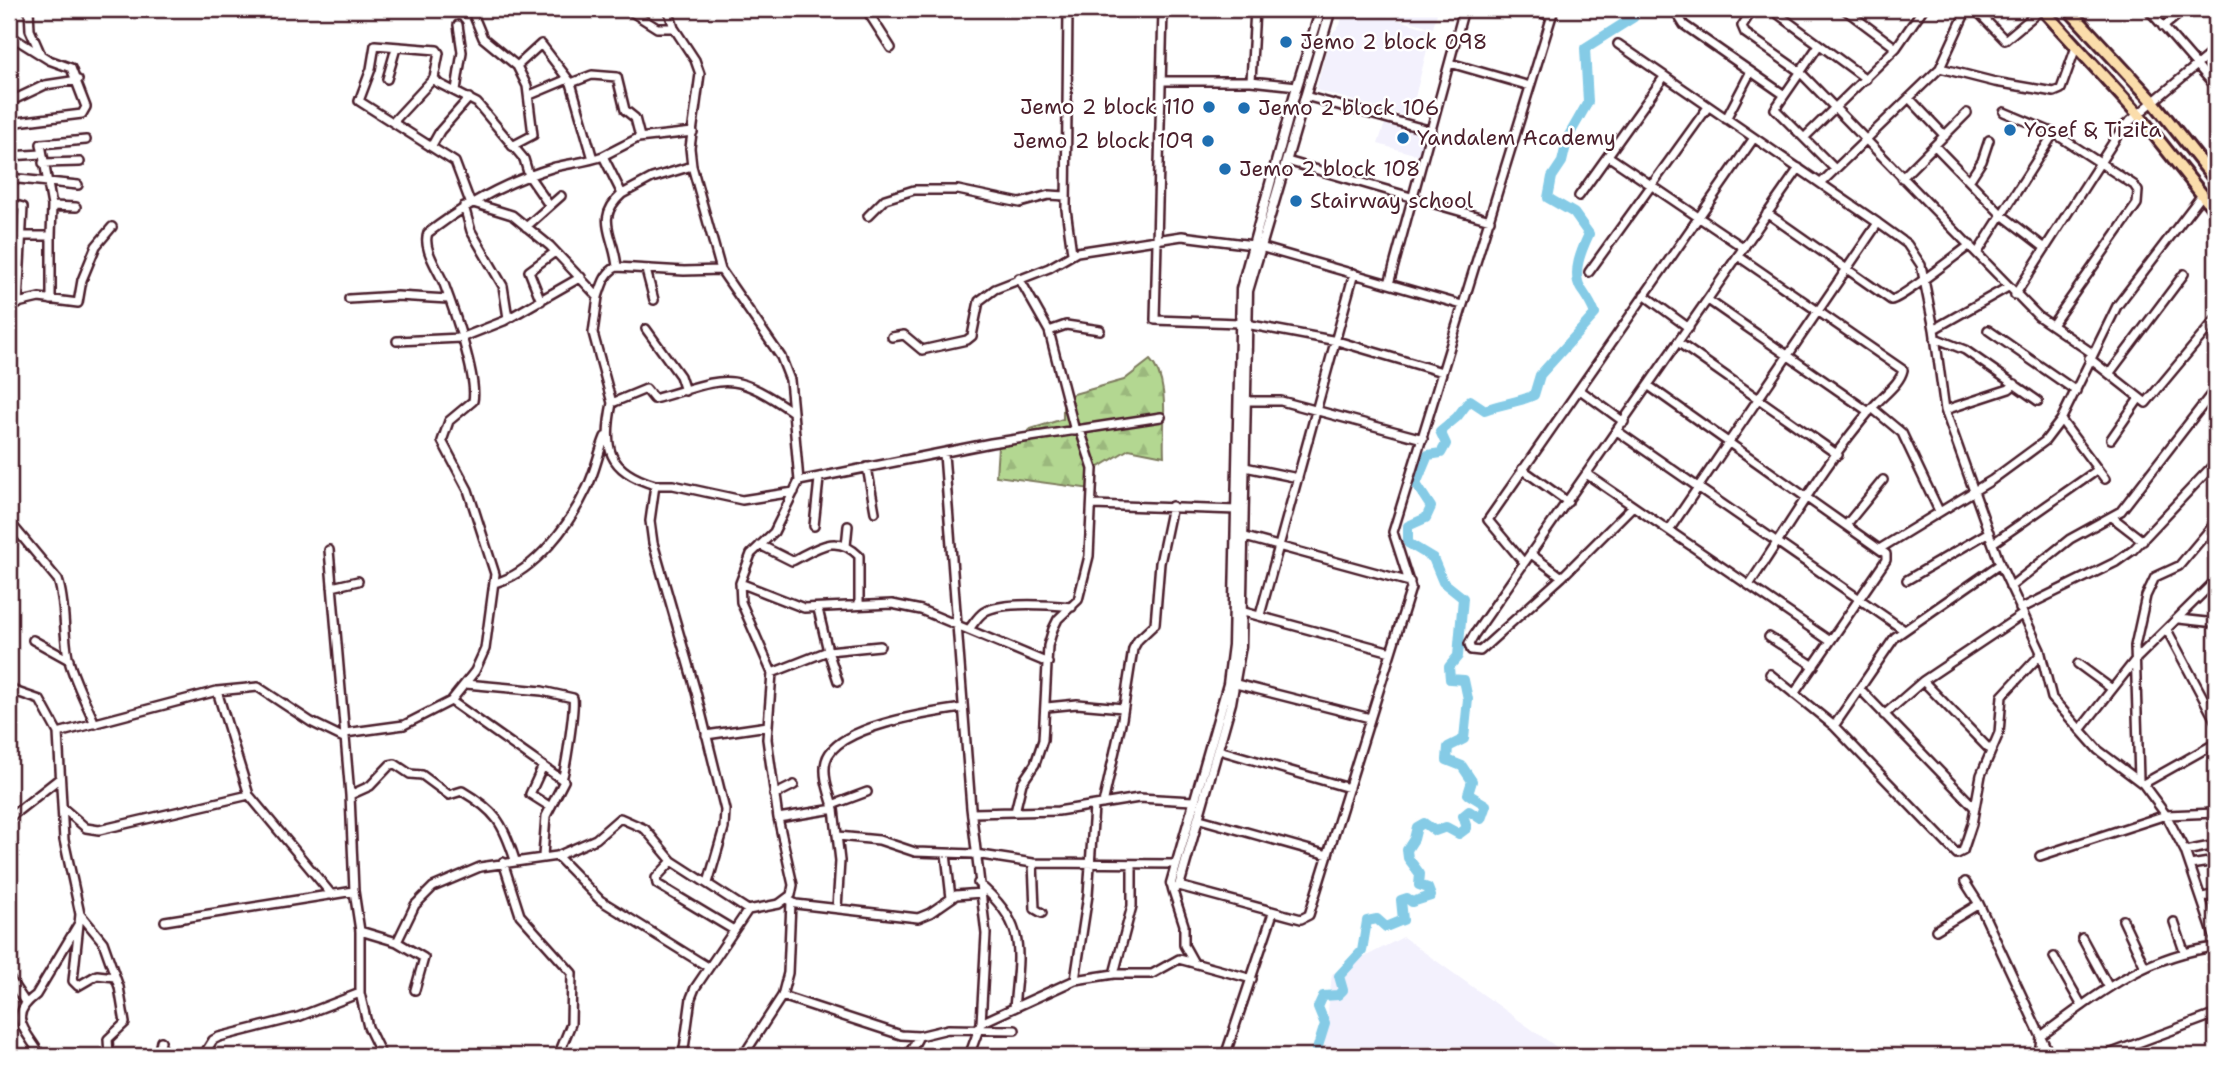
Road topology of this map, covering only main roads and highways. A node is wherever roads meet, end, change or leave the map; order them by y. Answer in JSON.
{"nodes":[{"id":1,"x":2042,"y":9,"type":"edge"},
{"id":2,"x":2068,"y":9,"type":"edge"},
{"id":3,"x":2215,"y":177,"type":"edge"},
{"id":4,"x":2216,"y":212,"type":"edge"}],
"edges":[{"from":1,"to":4,"type":"main road"},
{"from":2,"to":3,"type":"main road"}]}
